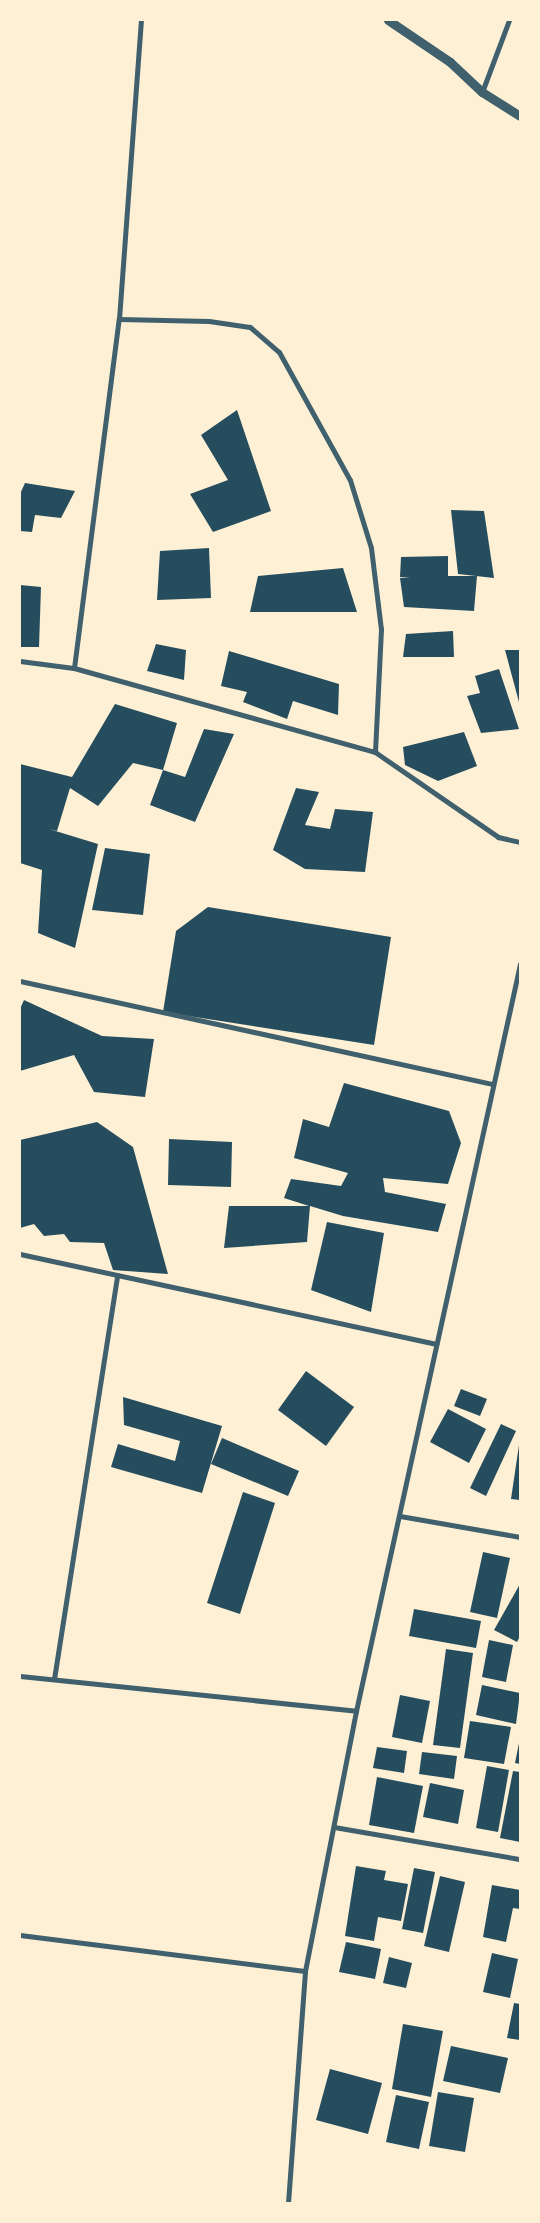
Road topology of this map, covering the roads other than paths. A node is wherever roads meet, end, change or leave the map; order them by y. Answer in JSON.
{"nodes":[{"id":1,"x":141,"y":20,"type":"edge"},
{"id":2,"x":388,"y":20,"type":"edge"},
{"id":3,"x":509,"y":20,"type":"edge"},
{"id":4,"x":482,"y":92,"type":"junction"},
{"id":5,"x":520,"y":116,"type":"edge"},
{"id":6,"x":119,"y":319,"type":"junction"},
{"id":7,"x":20,"y":661,"type":"edge"},
{"id":8,"x":74,"y":668,"type":"junction"},
{"id":9,"x":375,"y":752,"type":"junction"},
{"id":10,"x":520,"y":842,"type":"edge"},
{"id":11,"x":520,"y":964,"type":"edge"},
{"id":12,"x":20,"y":982,"type":"edge"},
{"id":13,"x":493,"y":1084,"type":"junction"},
{"id":14,"x":20,"y":1254,"type":"edge"},
{"id":15,"x":117,"y":1275,"type":"junction"},
{"id":16,"x":436,"y":1344,"type":"junction"},
{"id":17,"x":400,"y":1516,"type":"junction"},
{"id":18,"x":520,"y":1537,"type":"edge"},
{"id":19,"x":20,"y":1676,"type":"edge"},
{"id":20,"x":54,"y":1679,"type":"junction"},
{"id":21,"x":356,"y":1710,"type":"junction"},
{"id":22,"x":334,"y":1827,"type":"junction"},
{"id":23,"x":520,"y":1859,"type":"edge"},
{"id":24,"x":20,"y":1935,"type":"edge"},
{"id":25,"x":305,"y":1971,"type":"junction"},
{"id":26,"x":288,"y":2203,"type":"edge"}],
"edges":[{"from":1,"to":6,"type":"street"},
{"from":2,"to":4,"type":"street"},
{"from":3,"to":4,"type":"street"},
{"from":4,"to":5,"type":"street"},
{"from":6,"to":8,"type":"street"},
{"from":6,"to":9,"type":"street"},
{"from":7,"to":8,"type":"street"},
{"from":8,"to":9,"type":"street"},
{"from":9,"to":10,"type":"street"},
{"from":11,"to":13,"type":"street"},
{"from":12,"to":13,"type":"street"},
{"from":13,"to":16,"type":"street"},
{"from":14,"to":15,"type":"street"},
{"from":15,"to":16,"type":"street"},
{"from":15,"to":20,"type":"street"},
{"from":16,"to":17,"type":"street"},
{"from":17,"to":18,"type":"street"},
{"from":17,"to":21,"type":"street"},
{"from":19,"to":20,"type":"street"},
{"from":20,"to":21,"type":"street"},
{"from":21,"to":22,"type":"street"},
{"from":22,"to":23,"type":"street"},
{"from":22,"to":25,"type":"street"},
{"from":24,"to":25,"type":"street"},
{"from":25,"to":26,"type":"street"}]}
